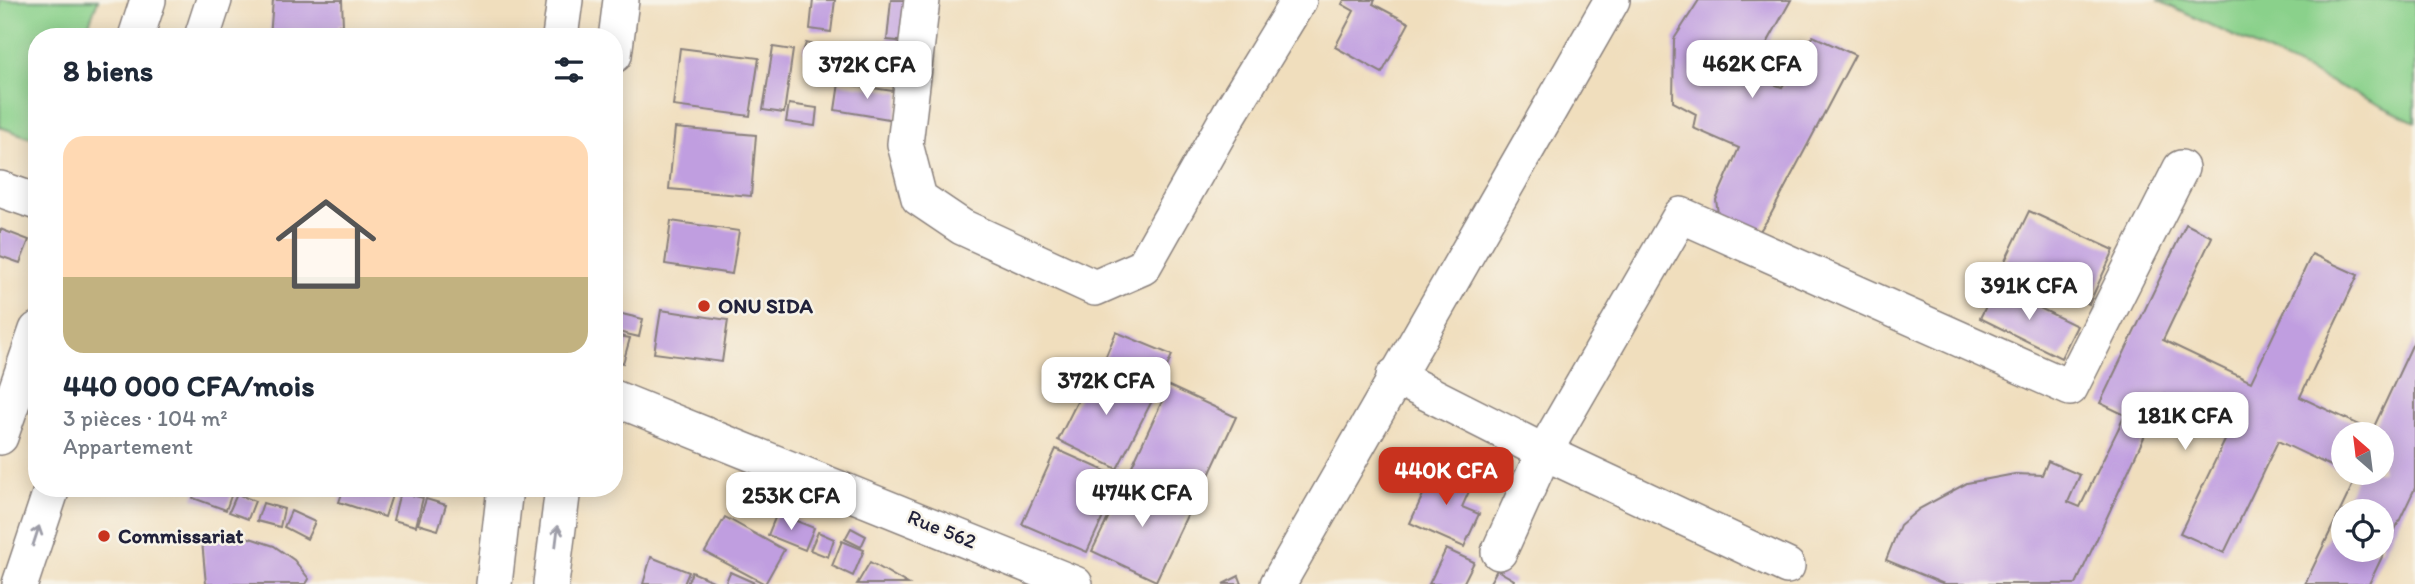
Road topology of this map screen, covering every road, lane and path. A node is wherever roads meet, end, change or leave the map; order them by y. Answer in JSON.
{"nodes":[{"id":1,"x":148,"y":0,"type":"edge"},
{"id":2,"x":214,"y":0,"type":"edge"},
{"id":3,"x":565,"y":0,"type":"edge"},
{"id":4,"x":621,"y":0,"type":"edge"},
{"id":5,"x":922,"y":0,"type":"edge"},
{"id":6,"x":1299,"y":0,"type":"edge"},
{"id":7,"x":1612,"y":0,"type":"edge"},
{"id":8,"x":139,"y":28,"type":"edge"},
{"id":9,"x":205,"y":28,"type":"edge"},
{"id":10,"x":561,"y":28,"type":"edge"},
{"id":11,"x":617,"y":28,"type":"edge"},
{"id":12,"x":2181,"y":168,"type":"dead end"},
{"id":13,"x":0,"y":189,"type":"edge"},
{"id":14,"x":28,"y":199,"type":"edge"},
{"id":15,"x":28,"y":356,"type":"edge"},
{"id":16,"x":1394,"y":376,"type":"junction"},
{"id":17,"x":623,"y":402,"type":"edge"},
{"id":18,"x":0,"y":437,"type":"edge"},
{"id":19,"x":1544,"y":452,"type":"junction"},
{"id":20,"x":49,"y":497,"type":"edge"},
{"id":21,"x":504,"y":497,"type":"edge"},
{"id":22,"x":562,"y":497,"type":"edge"},
{"id":23,"x":1499,"y":552,"type":"dead end"},
{"id":24,"x":1787,"y":566,"type":"dead end"},
{"id":25,"x":1008,"y":571,"type":"edge"},
{"id":26,"x":20,"y":584,"type":"edge"},
{"id":27,"x":494,"y":584,"type":"edge"},
{"id":28,"x":551,"y":584,"type":"edge"},
{"id":29,"x":1074,"y":584,"type":"edge"},
{"id":30,"x":1278,"y":584,"type":"edge"}],
"edges":[{"from":1,"to":8,"type":"street"},
{"from":2,"to":9,"type":"street"},
{"from":3,"to":10,"type":"street"},
{"from":4,"to":11,"type":"street"},
{"from":5,"to":6,"type":"street"},
{"from":7,"to":16,"type":"street"},
{"from":12,"to":19,"type":"street"},
{"from":13,"to":14,"type":"street"},
{"from":15,"to":18,"type":"street"},
{"from":16,"to":19,"type":"street"},
{"from":16,"to":30,"type":"street"},
{"from":17,"to":25,"type":"street","name":"Rue 562"},
{"from":19,"to":23,"type":"street"},
{"from":19,"to":24,"type":"street"},
{"from":26,"to":20,"type":"street","one_way":true},
{"from":21,"to":27,"type":"street"},
{"from":28,"to":22,"type":"street","one_way":true},
{"from":25,"to":29,"type":"street","name":"Rue 562"}]}
